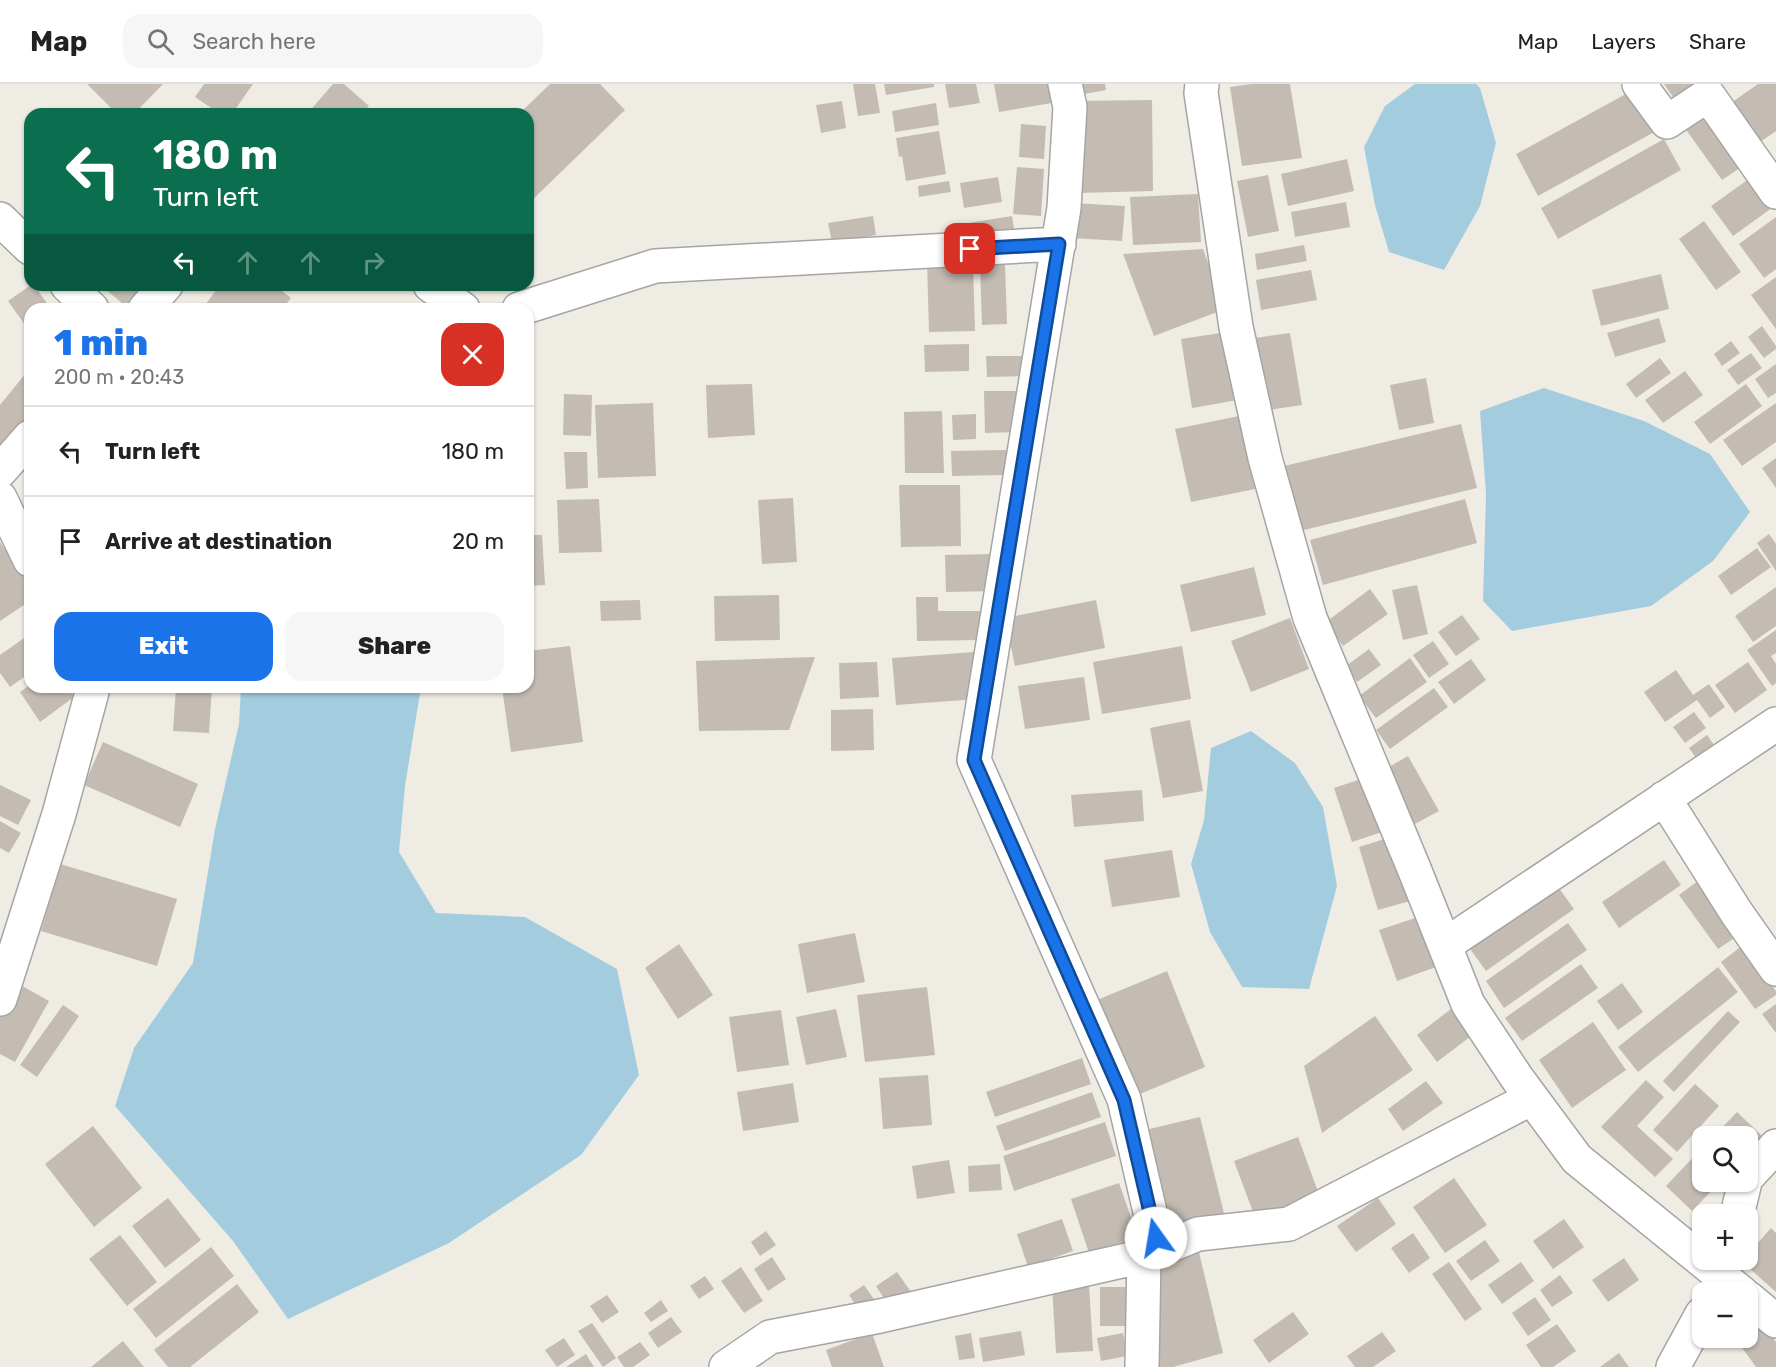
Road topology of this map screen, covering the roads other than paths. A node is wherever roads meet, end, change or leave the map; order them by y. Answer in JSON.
{"nodes":[{"id":1,"x":1065,"y":84,"type":"edge"},
{"id":2,"x":1202,"y":84,"type":"edge"},
{"id":3,"x":1639,"y":84,"type":"edge"},
{"id":4,"x":1776,"y":192,"type":"edge"},
{"id":5,"x":0,"y":219,"type":"edge"},
{"id":6,"x":24,"y":242,"type":"edge"},
{"id":7,"x":1059,"y":244,"type":"junction"},
{"id":8,"x":73,"y":291,"type":"edge"},
{"id":9,"x":161,"y":291,"type":"edge"},
{"id":10,"x":438,"y":291,"type":"edge"},
{"id":11,"x":86,"y":303,"type":"edge"},
{"id":12,"x":150,"y":303,"type":"edge"},
{"id":13,"x":455,"y":303,"type":"edge"},
{"id":14,"x":534,"y":304,"type":"edge"},
{"id":15,"x":24,"y":444,"type":"edge"},
{"id":16,"x":0,"y":471,"type":"edge"},
{"id":17,"x":0,"y":498,"type":"edge"},
{"id":18,"x":24,"y":548,"type":"edge"},
{"id":19,"x":92,"y":693,"type":"edge"},
{"id":20,"x":1776,"y":724,"type":"edge"},
{"id":21,"x":1664,"y":798,"type":"junction"},
{"id":22,"x":1445,"y":945,"type":"junction"},
{"id":23,"x":1776,"y":969,"type":"edge"},
{"id":24,"x":0,"y":999,"type":"edge"},
{"id":25,"x":1532,"y":1098,"type":"junction"},
{"id":26,"x":1776,"y":1146,"type":"edge"},
{"id":27,"x":1758,"y":1165,"type":"edge"},
{"id":28,"x":1144,"y":1256,"type":"junction"},
{"id":29,"x":1726,"y":1281,"type":"edge"},
{"id":30,"x":1758,"y":1306,"type":"edge"},
{"id":31,"x":1776,"y":1321,"type":"edge"},
{"id":32,"x":1692,"y":1332,"type":"edge"},
{"id":33,"x":726,"y":1367,"type":"edge"},
{"id":34,"x":1142,"y":1367,"type":"edge"},
{"id":35,"x":1673,"y":1367,"type":"edge"}],
"edges":[{"from":1,"to":7,"type":"street"},
{"from":2,"to":22,"type":"street"},
{"from":3,"to":4,"type":"street"},
{"from":5,"to":6,"type":"street"},
{"from":7,"to":14,"type":"street"},
{"from":7,"to":28,"type":"street"},
{"from":8,"to":11,"type":"street"},
{"from":9,"to":12,"type":"street"},
{"from":10,"to":13,"type":"street"},
{"from":15,"to":16,"type":"street"},
{"from":17,"to":18,"type":"street"},
{"from":19,"to":24,"type":"street"},
{"from":20,"to":21,"type":"street"},
{"from":21,"to":22,"type":"street"},
{"from":21,"to":23,"type":"street"},
{"from":22,"to":25,"type":"street"},
{"from":25,"to":28,"type":"street"},
{"from":25,"to":29,"type":"street"},
{"from":26,"to":27,"type":"street"},
{"from":28,"to":33,"type":"street"},
{"from":28,"to":34,"type":"street"},
{"from":30,"to":31,"type":"street"},
{"from":32,"to":35,"type":"street"}]}
